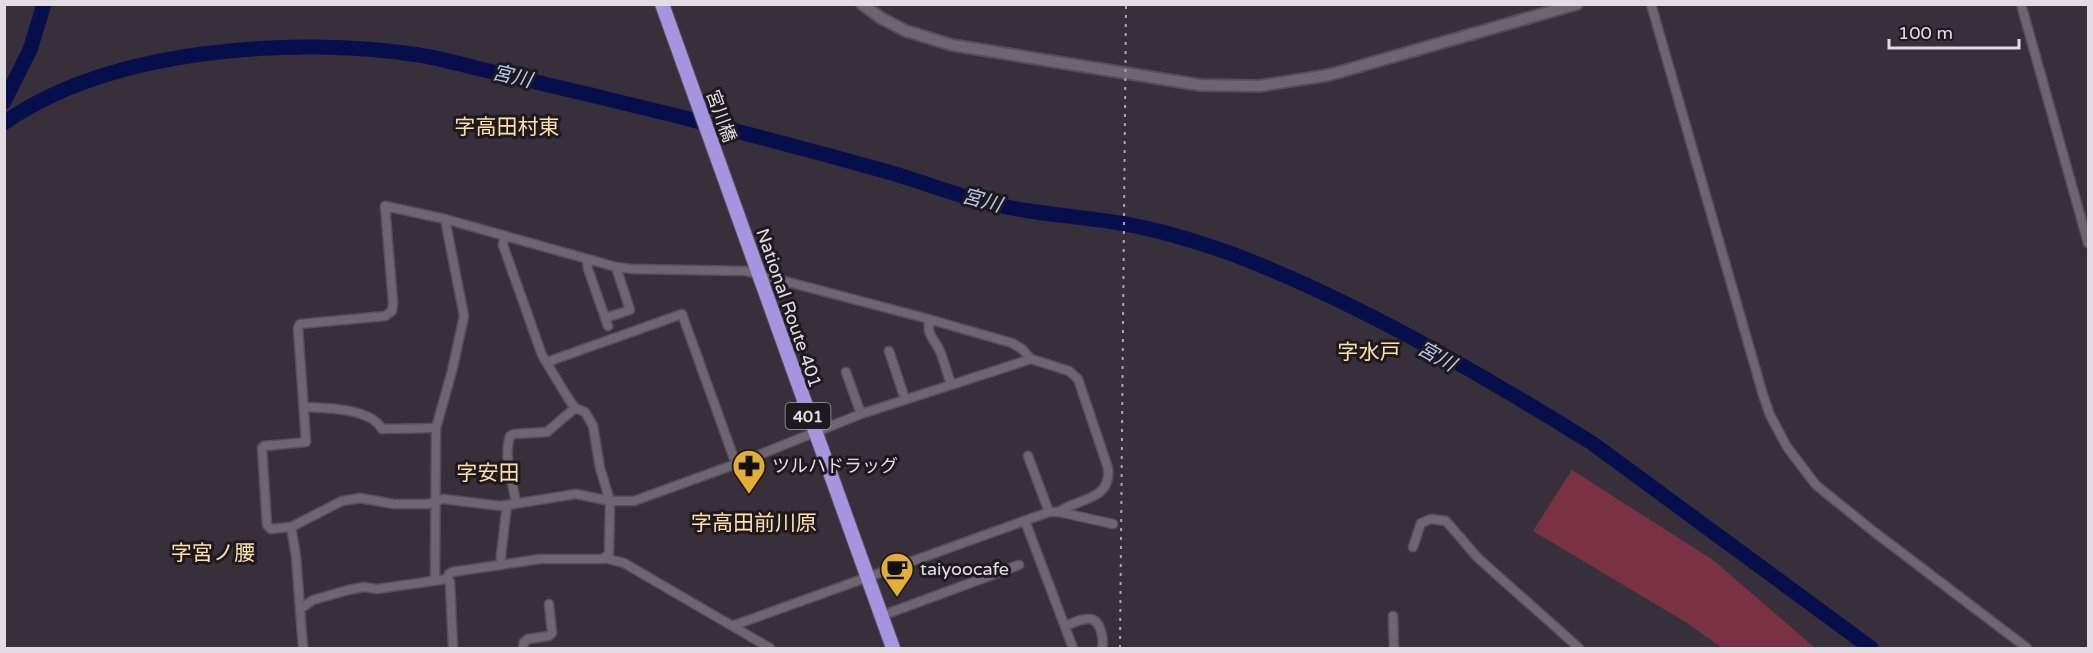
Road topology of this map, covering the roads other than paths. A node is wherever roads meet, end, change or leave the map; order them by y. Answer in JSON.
{"nodes":[{"id":1,"x":662,"y":4,"type":"edge"},
{"id":2,"x":862,"y":4,"type":"edge"},
{"id":3,"x":1577,"y":4,"type":"edge"},
{"id":4,"x":1650,"y":4,"type":"edge"},
{"id":5,"x":2021,"y":4,"type":"edge"},
{"id":6,"x":726,"y":182,"type":"joint"},
{"id":7,"x":445,"y":219,"type":"junction"},
{"id":8,"x":505,"y":236,"type":"junction"},
{"id":9,"x":2088,"y":243,"type":"edge"},
{"id":10,"x":587,"y":259,"type":"junction"},
{"id":11,"x":616,"y":267,"type":"junction"},
{"id":12,"x":758,"y":274,"type":"junction"},
{"id":13,"x":930,"y":320,"type":"junction"},
{"id":14,"x":889,"y":351,"type":"dead end"},
{"id":15,"x":1031,"y":359,"type":"junction"},
{"id":16,"x":547,"y":362,"type":"junction"},
{"id":17,"x":846,"y":372,"type":"dead end"},
{"id":18,"x":951,"y":384,"type":"junction"},
{"id":19,"x":905,"y":399,"type":"junction"},
{"id":20,"x":305,"y":407,"type":"junction"},
{"id":21,"x":575,"y":408,"type":"junction"},
{"id":22,"x":861,"y":414,"type":"junction"},
{"id":23,"x":436,"y":428,"type":"junction"},
{"id":24,"x":814,"y":432,"type":"junction"},
{"id":25,"x":1028,"y":456,"type":"dead end"},
{"id":26,"x":736,"y":464,"type":"junction"},
{"id":27,"x":436,"y":500,"type":"junction"},
{"id":28,"x":610,"y":501,"type":"junction"},
{"id":29,"x":512,"y":504,"type":"junction"},
{"id":30,"x":1054,"y":512,"type":"junction"},
{"id":31,"x":1025,"y":521,"type":"junction"},
{"id":32,"x":1113,"y":524,"type":"dead end"},
{"id":33,"x":291,"y":527,"type":"junction"},
{"id":34,"x":1413,"y":547,"type":"dead end"},
{"id":35,"x":604,"y":558,"type":"junction"},
{"id":36,"x":501,"y":565,"type":"junction"},
{"id":37,"x":1019,"y":565,"type":"dead end"},
{"id":38,"x":867,"y":576,"type":"junction"},
{"id":39,"x":447,"y":579,"type":"junction"},
{"id":40,"x":435,"y":580,"type":"junction"},
{"id":41,"x":549,"y":604,"type":"dead end"},
{"id":42,"x":300,"y":609,"type":"junction"},
{"id":43,"x":881,"y":616,"type":"junction"},
{"id":44,"x":1393,"y":616,"type":"dead end"},
{"id":45,"x":732,"y":626,"type":"junction"},
{"id":46,"x":1065,"y":626,"type":"junction"},
{"id":47,"x":303,"y":648,"type":"edge"},
{"id":48,"x":453,"y":648,"type":"edge"},
{"id":49,"x":523,"y":648,"type":"edge"},
{"id":50,"x":770,"y":648,"type":"edge"},
{"id":51,"x":893,"y":648,"type":"edge"},
{"id":52,"x":1073,"y":648,"type":"edge"},
{"id":53,"x":1102,"y":648,"type":"edge"},
{"id":54,"x":1394,"y":648,"type":"edge"},
{"id":55,"x":1579,"y":648,"type":"edge"},
{"id":56,"x":2027,"y":648,"type":"edge"}],
"edges":[{"from":1,"to":6,"type":"highway","name":"宮川橋","number":"401"},
{"from":2,"to":3,"type":"street"},
{"from":4,"to":56,"type":"street"},
{"from":5,"to":9,"type":"street"},
{"from":6,"to":12,"type":"highway","name":"National Route 401","number":"401"},
{"from":7,"to":8,"type":"street"},
{"from":7,"to":20,"type":"street"},
{"from":7,"to":23,"type":"street"},
{"from":8,"to":10,"type":"street"},
{"from":8,"to":16,"type":"street"},
{"from":10,"to":11,"type":"street"},
{"from":10,"to":11,"type":"street"},
{"from":11,"to":12,"type":"street"},
{"from":12,"to":13,"type":"street"},
{"from":12,"to":24,"type":"highway","name":"National Route 401","number":"401"},
{"from":13,"to":15,"type":"street"},
{"from":13,"to":18,"type":"street"},
{"from":14,"to":19,"type":"street"},
{"from":15,"to":18,"type":"street"},
{"from":15,"to":30,"type":"street"},
{"from":16,"to":21,"type":"street"},
{"from":16,"to":26,"type":"street"},
{"from":17,"to":22,"type":"street"},
{"from":18,"to":19,"type":"street"},
{"from":19,"to":22,"type":"street"},
{"from":20,"to":23,"type":"street"},
{"from":20,"to":33,"type":"street"},
{"from":21,"to":28,"type":"street"},
{"from":21,"to":29,"type":"street"},
{"from":22,"to":24,"type":"street"},
{"from":23,"to":27,"type":"street"},
{"from":24,"to":26,"type":"street"},
{"from":24,"to":38,"type":"highway","name":"National Route 401","number":"401"},
{"from":25,"to":30,"type":"street"},
{"from":26,"to":28,"type":"street"},
{"from":27,"to":29,"type":"street"},
{"from":27,"to":33,"type":"street"},
{"from":27,"to":40,"type":"street"},
{"from":28,"to":29,"type":"street"},
{"from":28,"to":35,"type":"street"},
{"from":29,"to":36,"type":"street"},
{"from":30,"to":31,"type":"street"},
{"from":30,"to":32,"type":"street"},
{"from":31,"to":38,"type":"street"},
{"from":31,"to":46,"type":"street"},
{"from":33,"to":42,"type":"street"},
{"from":34,"to":55,"type":"street"},
{"from":35,"to":36,"type":"street"},
{"from":35,"to":45,"type":"street"},
{"from":36,"to":39,"type":"street"},
{"from":37,"to":43,"type":"street"},
{"from":38,"to":43,"type":"highway","name":"National Route 401","number":"401"},
{"from":38,"to":45,"type":"street"},
{"from":39,"to":40,"type":"street"},
{"from":39,"to":48,"type":"street"},
{"from":40,"to":42,"type":"street"},
{"from":41,"to":49,"type":"street"},
{"from":42,"to":47,"type":"street"},
{"from":43,"to":51,"type":"highway","name":"National Route 401","number":"401"},
{"from":44,"to":54,"type":"street"},
{"from":45,"to":50,"type":"street"},
{"from":46,"to":52,"type":"street"},
{"from":46,"to":53,"type":"street"}]}
